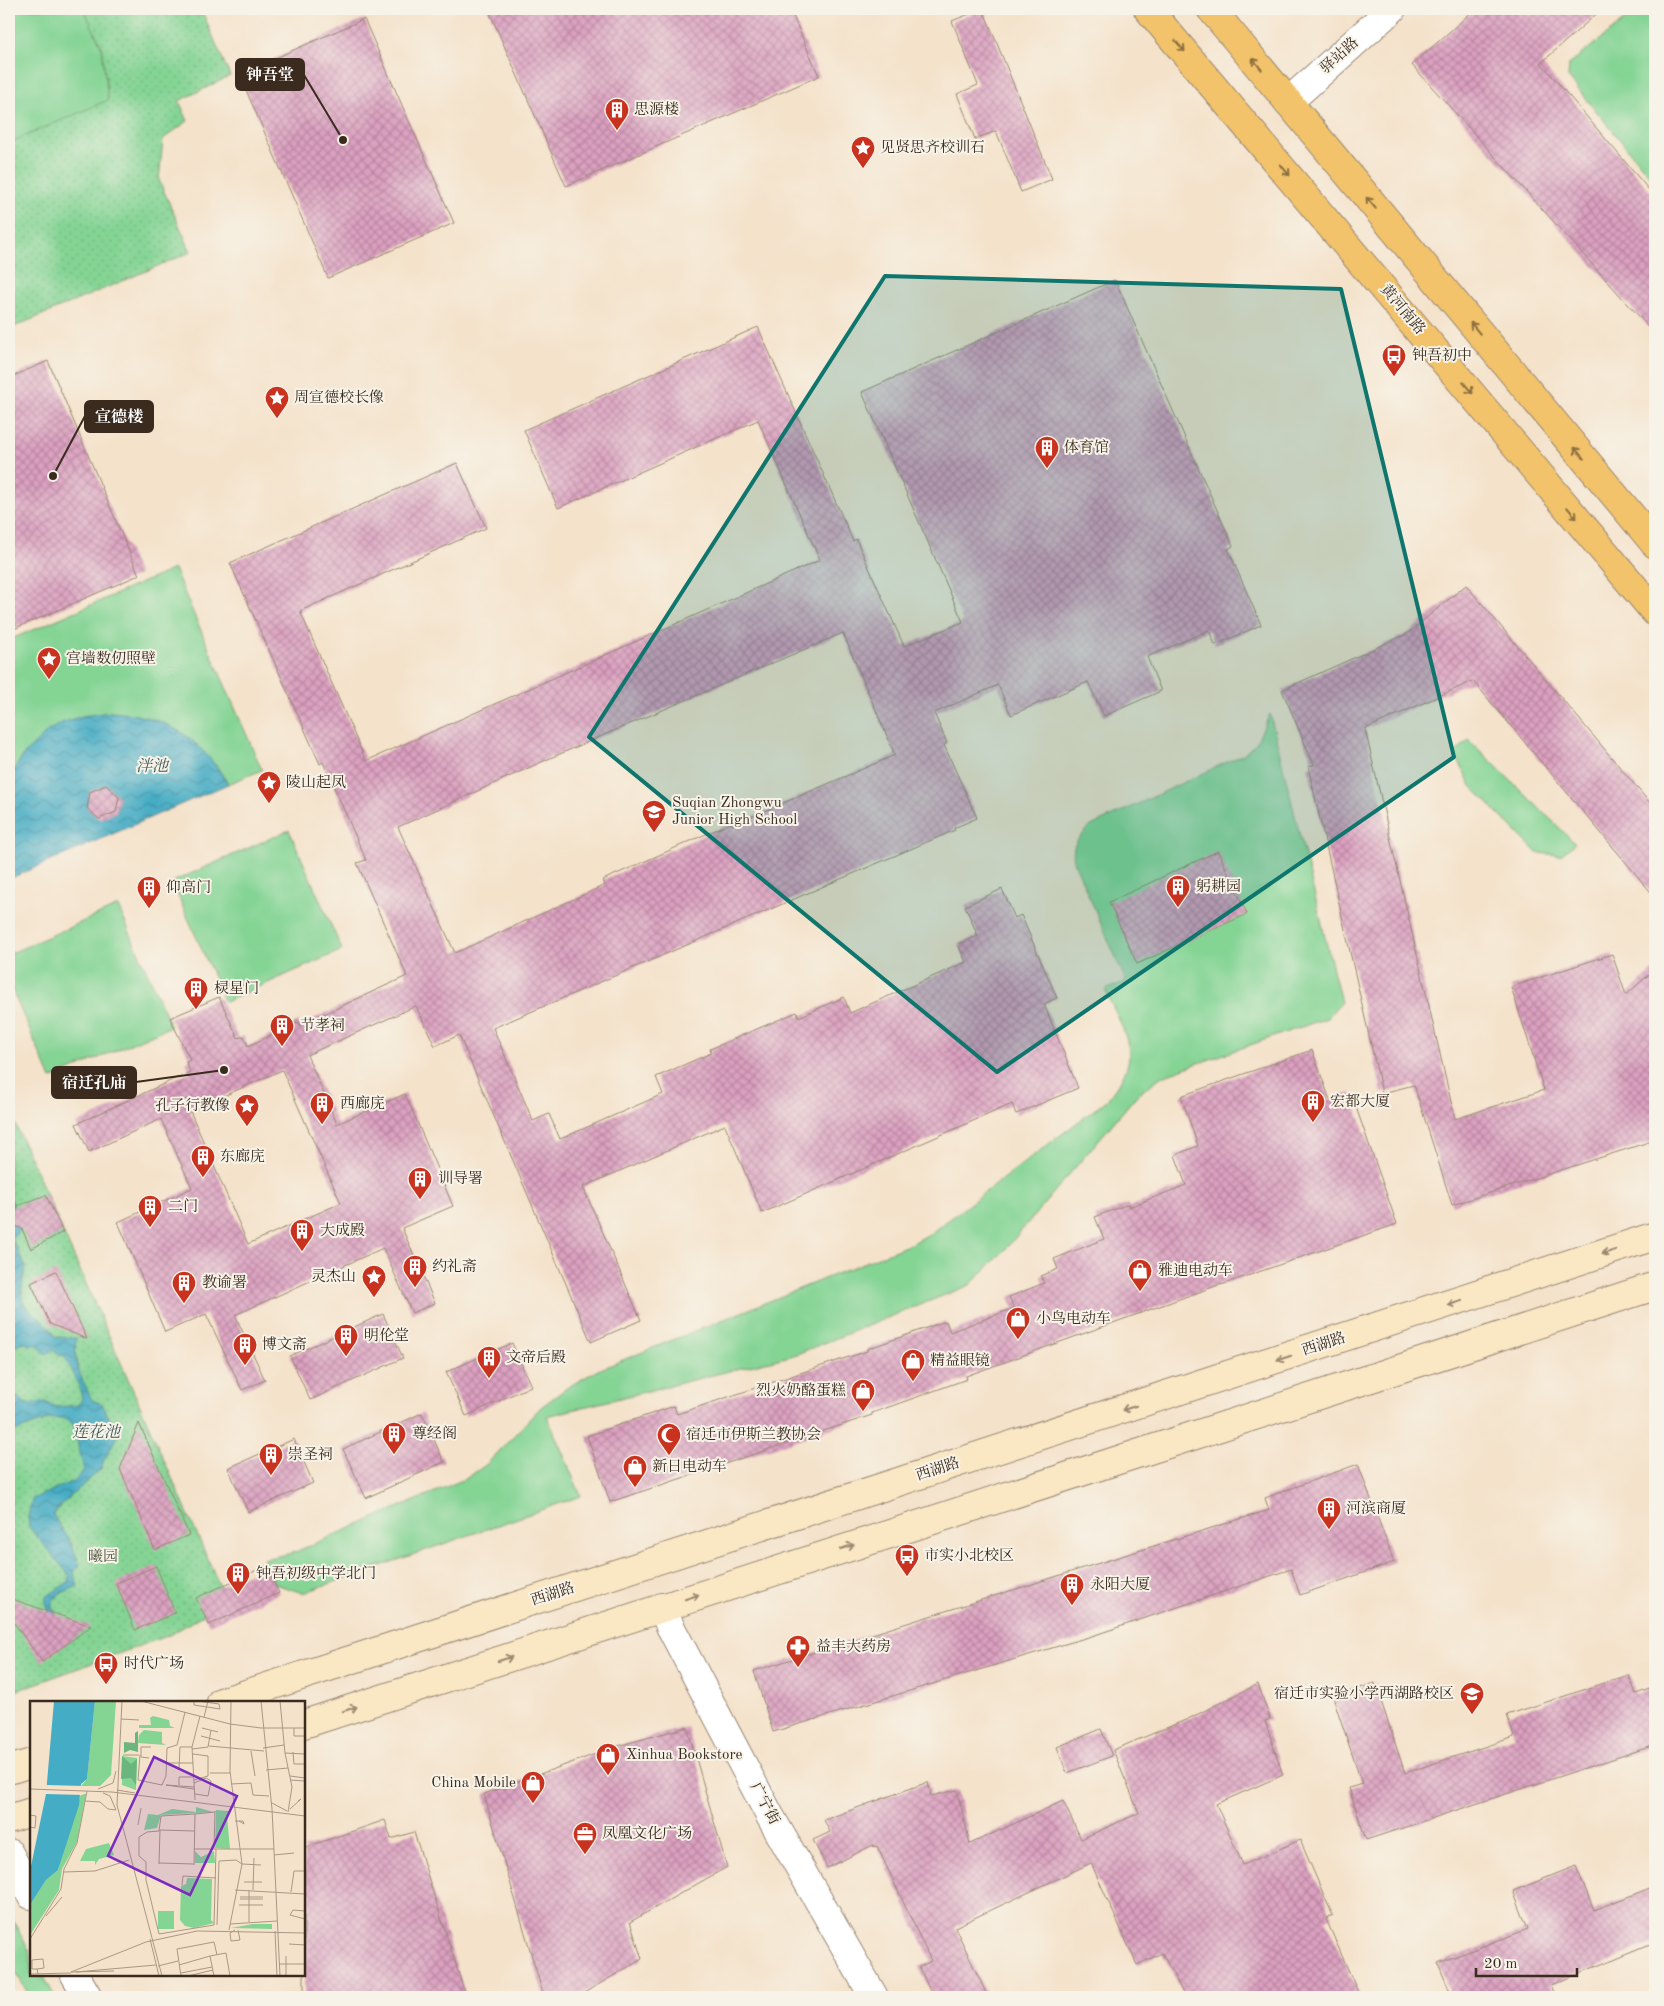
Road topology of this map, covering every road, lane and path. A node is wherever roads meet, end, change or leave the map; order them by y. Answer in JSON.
{"nodes":[{"id":1,"x":1148,"y":9,"type":"edge"},
{"id":2,"x":1211,"y":9,"type":"edge"},
{"id":3,"x":1392,"y":9,"type":"edge"},
{"id":4,"x":1288,"y":102,"type":"junction"},
{"id":5,"x":1655,"y":544,"type":"edge"},
{"id":6,"x":1655,"y":612,"type":"edge"},
{"id":7,"x":1655,"y":1236,"type":"edge"},
{"id":8,"x":1655,"y":1286,"type":"edge"},
{"id":9,"x":662,"y":1607,"type":"junction"},
{"id":10,"x":224,"y":1701,"type":"edge"},
{"id":11,"x":305,"y":1724,"type":"edge"},
{"id":12,"x":30,"y":1763,"type":"edge"},
{"id":13,"x":9,"y":1770,"type":"edge"},
{"id":14,"x":30,"y":1812,"type":"edge"},
{"id":15,"x":9,"y":1819,"type":"edge"},
{"id":16,"x":9,"y":1853,"type":"edge"},
{"id":17,"x":30,"y":1893,"type":"edge"},
{"id":18,"x":76,"y":1976,"type":"edge"},
{"id":19,"x":88,"y":1997,"type":"edge"},
{"id":20,"x":874,"y":1997,"type":"edge"}],
"edges":[{"from":1,"to":6,"type":"main road","name":"黄河南路","one_way":true},
{"from":4,"to":2,"type":"main road","one_way":true},
{"from":3,"to":4,"type":"street","name":"驿站路"},
{"from":5,"to":4,"type":"main road","one_way":true},
{"from":7,"to":10,"type":"main road","name":"西湖路","one_way":true},
{"from":9,"to":8,"type":"main road","one_way":true},
{"from":11,"to":9,"type":"main road","one_way":true},
{"from":9,"to":20,"type":"street","name":"广宁街"},
{"from":12,"to":13,"type":"main road"},
{"from":14,"to":15,"type":"main road"},
{"from":16,"to":17,"type":"street"},
{"from":18,"to":19,"type":"street"}]}
